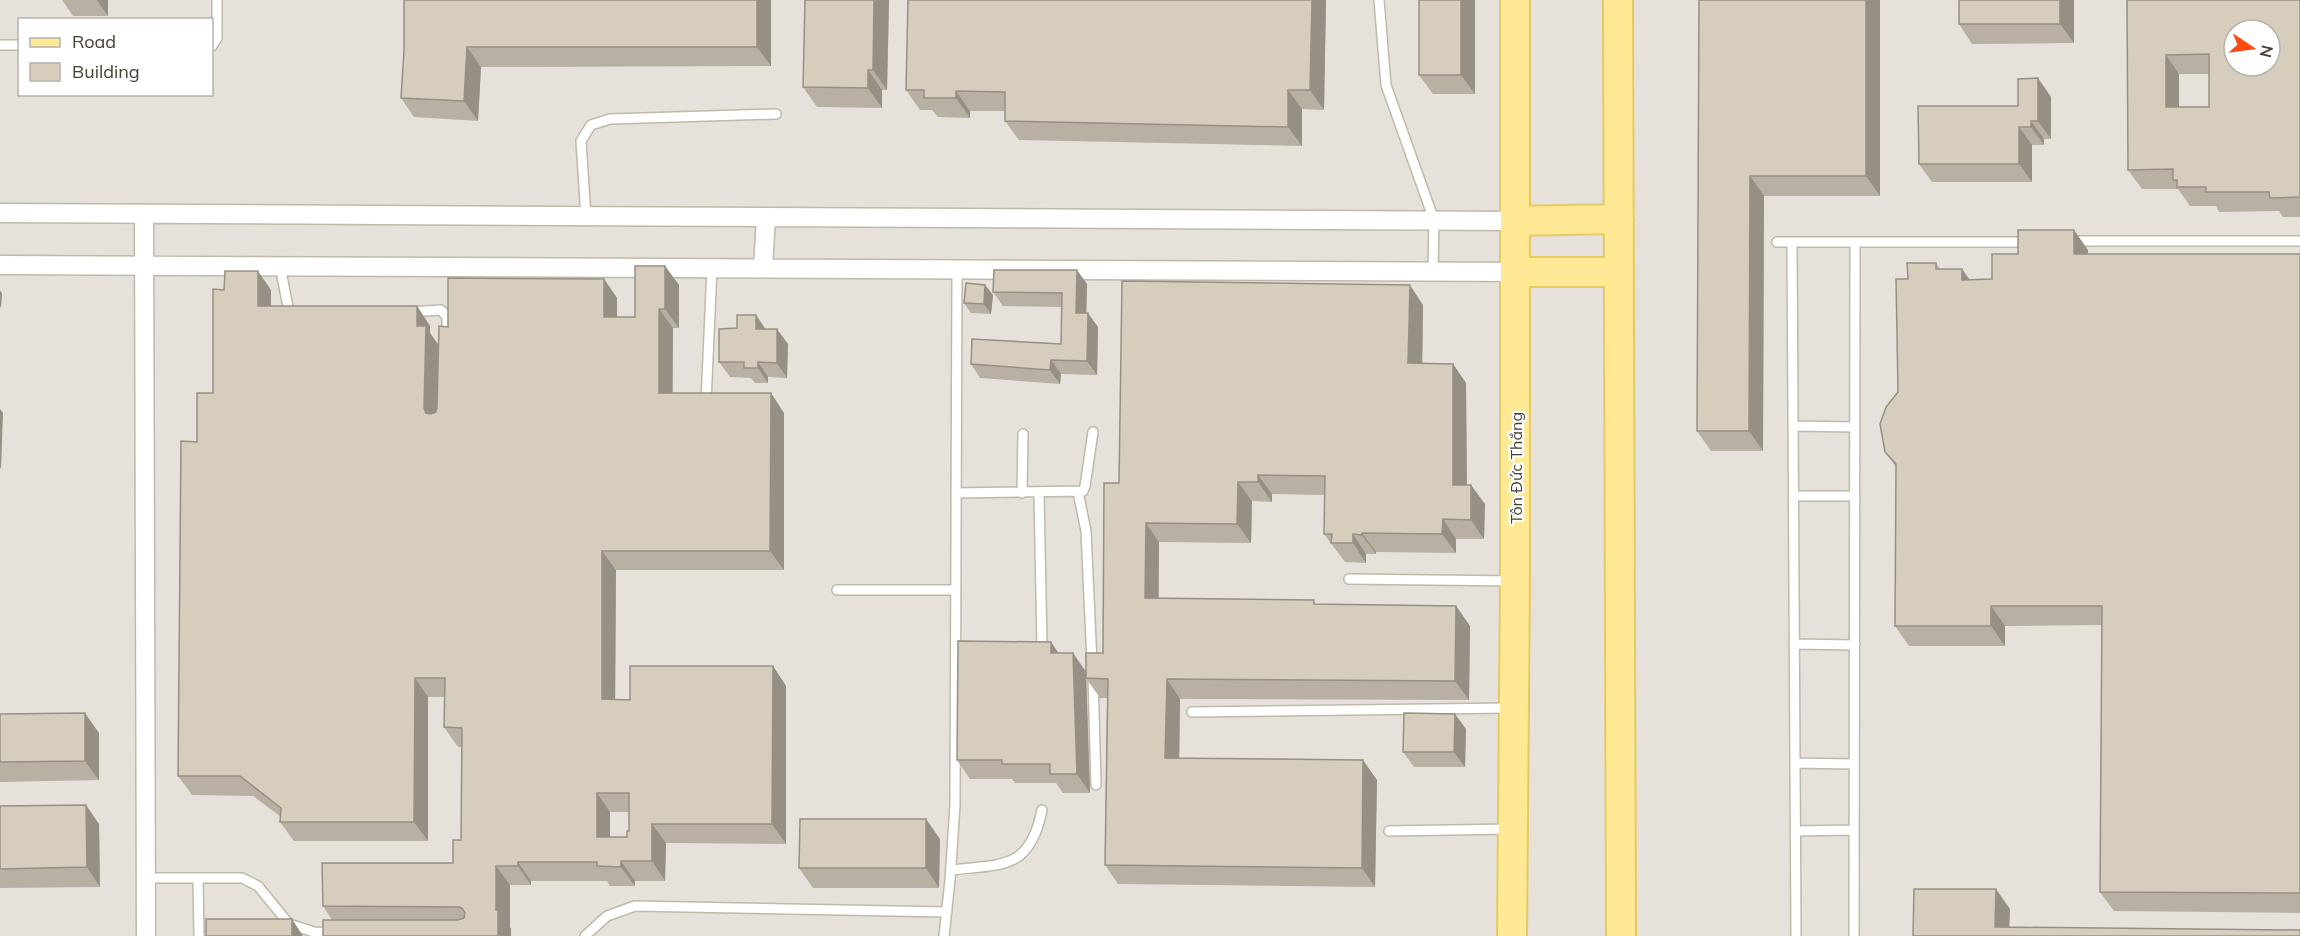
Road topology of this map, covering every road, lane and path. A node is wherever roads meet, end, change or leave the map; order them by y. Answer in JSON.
{"nodes":[{"id":1,"x":218,"y":0,"type":"edge"},
{"id":2,"x":1379,"y":0,"type":"edge"},
{"id":3,"x":1515,"y":0,"type":"edge"},
{"id":4,"x":1618,"y":0,"type":"edge"},
{"id":5,"x":0,"y":45,"type":"edge"},
{"id":6,"x":18,"y":45,"type":"edge"},
{"id":7,"x":213,"y":45,"type":"edge"},
{"id":8,"x":776,"y":114,"type":"dead end"},
{"id":9,"x":0,"y":213,"type":"edge"},
{"id":10,"x":144,"y":216,"type":"junction"},
{"id":11,"x":586,"y":217,"type":"junction"},
{"id":12,"x":766,"y":218,"type":"junction"},
{"id":13,"x":1619,"y":219,"type":"junction"},
{"id":14,"x":1434,"y":220,"type":"junction"},
{"id":15,"x":1516,"y":221,"type":"junction"},
{"id":16,"x":2066,"y":241,"type":"edge"},
{"id":17,"x":2300,"y":241,"type":"edge"},
{"id":18,"x":1777,"y":242,"type":"dead end"},
{"id":19,"x":1792,"y":242,"type":"junction"},
{"id":20,"x":1855,"y":242,"type":"junction"},
{"id":21,"x":2042,"y":242,"type":"edge"},
{"id":22,"x":0,"y":264,"type":"edge"},
{"id":23,"x":145,"y":266,"type":"junction"},
{"id":24,"x":280,"y":266,"type":"junction"},
{"id":25,"x":712,"y":268,"type":"junction"},
{"id":26,"x":763,"y":268,"type":"junction"},
{"id":27,"x":957,"y":269,"type":"junction"},
{"id":28,"x":1432,"y":272,"type":"junction"},
{"id":29,"x":1516,"y":272,"type":"junction"},
{"id":30,"x":1619,"y":272,"type":"junction"},
{"id":31,"x":394,"y":312,"type":"edge"},
{"id":32,"x":301,"y":317,"type":"edge"},
{"id":33,"x":446,"y":350,"type":"edge"},
{"id":34,"x":706,"y":402,"type":"edge"},
{"id":35,"x":1793,"y":426,"type":"junction"},
{"id":36,"x":1855,"y":427,"type":"junction"},
{"id":37,"x":1093,"y":432,"type":"dead end"},
{"id":38,"x":1023,"y":434,"type":"dead end"},
{"id":39,"x":1078,"y":492,"type":"junction"},
{"id":40,"x":956,"y":493,"type":"junction"},
{"id":41,"x":1022,"y":493,"type":"junction"},
{"id":42,"x":1039,"y":493,"type":"junction"},
{"id":43,"x":1793,"y":496,"type":"junction"},
{"id":44,"x":1855,"y":496,"type":"junction"},
{"id":45,"x":1349,"y":579,"type":"dead end"},
{"id":46,"x":1515,"y":581,"type":"junction"},
{"id":47,"x":837,"y":590,"type":"dead end"},
{"id":48,"x":955,"y":590,"type":"junction"},
{"id":49,"x":1794,"y":644,"type":"junction"},
{"id":50,"x":1854,"y":645,"type":"junction"},
{"id":51,"x":1042,"y":648,"type":"edge"},
{"id":52,"x":1513,"y":708,"type":"junction"},
{"id":53,"x":1191,"y":712,"type":"dead end"},
{"id":54,"x":1795,"y":764,"type":"junction"},
{"id":55,"x":1854,"y":764,"type":"junction"},
{"id":56,"x":1096,"y":785,"type":"dead end"},
{"id":57,"x":1042,"y":810,"type":"dead end"},
{"id":58,"x":1513,"y":829,"type":"junction"},
{"id":59,"x":1854,"y":830,"type":"junction"},
{"id":60,"x":1389,"y":831,"type":"dead end"},
{"id":61,"x":1795,"y":831,"type":"junction"},
{"id":62,"x":951,"y":870,"type":"junction"},
{"id":63,"x":146,"y":878,"type":"junction"},
{"id":64,"x":198,"y":878,"type":"junction"},
{"id":65,"x":947,"y":912,"type":"junction"},
{"id":66,"x":343,"y":933,"type":"edge"},
{"id":67,"x":314,"y":934,"type":"edge"},
{"id":68,"x":146,"y":936,"type":"edge"},
{"id":69,"x":199,"y":936,"type":"edge"},
{"id":70,"x":585,"y":936,"type":"edge"},
{"id":71,"x":944,"y":936,"type":"edge"},
{"id":72,"x":1512,"y":936,"type":"edge"},
{"id":73,"x":1621,"y":936,"type":"edge"},
{"id":74,"x":1796,"y":936,"type":"edge"},
{"id":75,"x":1854,"y":936,"type":"edge"}],
"edges":[{"from":1,"to":7,"type":"lane"},
{"from":2,"to":14,"type":"lane"},
{"from":3,"to":15,"type":"main road","name":"Tôn Đức Thắng"},
{"from":4,"to":13,"type":"main road"},
{"from":5,"to":6,"type":"lane"},
{"from":8,"to":11,"type":"lane"},
{"from":9,"to":10,"type":"street"},
{"from":10,"to":11,"type":"street"},
{"from":10,"to":23,"type":"street"},
{"from":11,"to":12,"type":"street"},
{"from":12,"to":14,"type":"street"},
{"from":12,"to":26,"type":"street"},
{"from":13,"to":15,"type":"main road"},
{"from":13,"to":30,"type":"main road"},
{"from":14,"to":15,"type":"street"},
{"from":14,"to":28,"type":"lane"},
{"from":15,"to":29,"type":"main road","name":"Tôn Đức Thắng"},
{"from":16,"to":17,"type":"lane"},
{"from":18,"to":19,"type":"lane"},
{"from":19,"to":20,"type":"lane"},
{"from":19,"to":35,"type":"lane"},
{"from":20,"to":21,"type":"lane"},
{"from":20,"to":36,"type":"lane"},
{"from":22,"to":23,"type":"street"},
{"from":23,"to":24,"type":"street"},
{"from":23,"to":63,"type":"street"},
{"from":24,"to":25,"type":"street"},
{"from":24,"to":32,"type":"lane"},
{"from":25,"to":26,"type":"street"},
{"from":25,"to":34,"type":"lane"},
{"from":26,"to":27,"type":"street"},
{"from":27,"to":28,"type":"street"},
{"from":27,"to":40,"type":"lane"},
{"from":28,"to":29,"type":"street"},
{"from":29,"to":30,"type":"main road"},
{"from":29,"to":46,"type":"main road","name":"Tôn Đức Thắng"},
{"from":30,"to":73,"type":"main road"},
{"from":31,"to":33,"type":"lane"},
{"from":35,"to":36,"type":"lane"},
{"from":35,"to":43,"type":"lane"},
{"from":36,"to":44,"type":"lane"},
{"from":37,"to":39,"type":"lane"},
{"from":38,"to":41,"type":"lane"},
{"from":39,"to":42,"type":"lane"},
{"from":39,"to":56,"type":"lane"},
{"from":40,"to":41,"type":"lane"},
{"from":40,"to":48,"type":"lane"},
{"from":41,"to":42,"type":"lane"},
{"from":42,"to":51,"type":"lane"},
{"from":43,"to":44,"type":"lane"},
{"from":43,"to":49,"type":"lane"},
{"from":44,"to":50,"type":"lane"},
{"from":45,"to":46,"type":"lane"},
{"from":46,"to":52,"type":"main road","name":"Tôn Đức Thắng"},
{"from":47,"to":48,"type":"lane"},
{"from":48,"to":62,"type":"lane"},
{"from":49,"to":50,"type":"lane"},
{"from":49,"to":54,"type":"lane"},
{"from":50,"to":55,"type":"lane"},
{"from":52,"to":53,"type":"lane"},
{"from":52,"to":58,"type":"main road","name":"Tôn Đức Thắng"},
{"from":54,"to":55,"type":"lane"},
{"from":54,"to":61,"type":"lane"},
{"from":55,"to":59,"type":"lane"},
{"from":57,"to":62,"type":"lane"},
{"from":58,"to":60,"type":"lane"},
{"from":58,"to":72,"type":"main road","name":"Tôn Đức Thắng"},
{"from":59,"to":61,"type":"lane"},
{"from":59,"to":75,"type":"lane"},
{"from":61,"to":74,"type":"lane"},
{"from":62,"to":65,"type":"lane"},
{"from":63,"to":64,"type":"lane"},
{"from":63,"to":68,"type":"street"},
{"from":64,"to":67,"type":"lane"},
{"from":64,"to":69,"type":"lane"},
{"from":65,"to":70,"type":"lane"},
{"from":65,"to":71,"type":"lane"},
{"from":66,"to":67,"type":"lane"}]}
